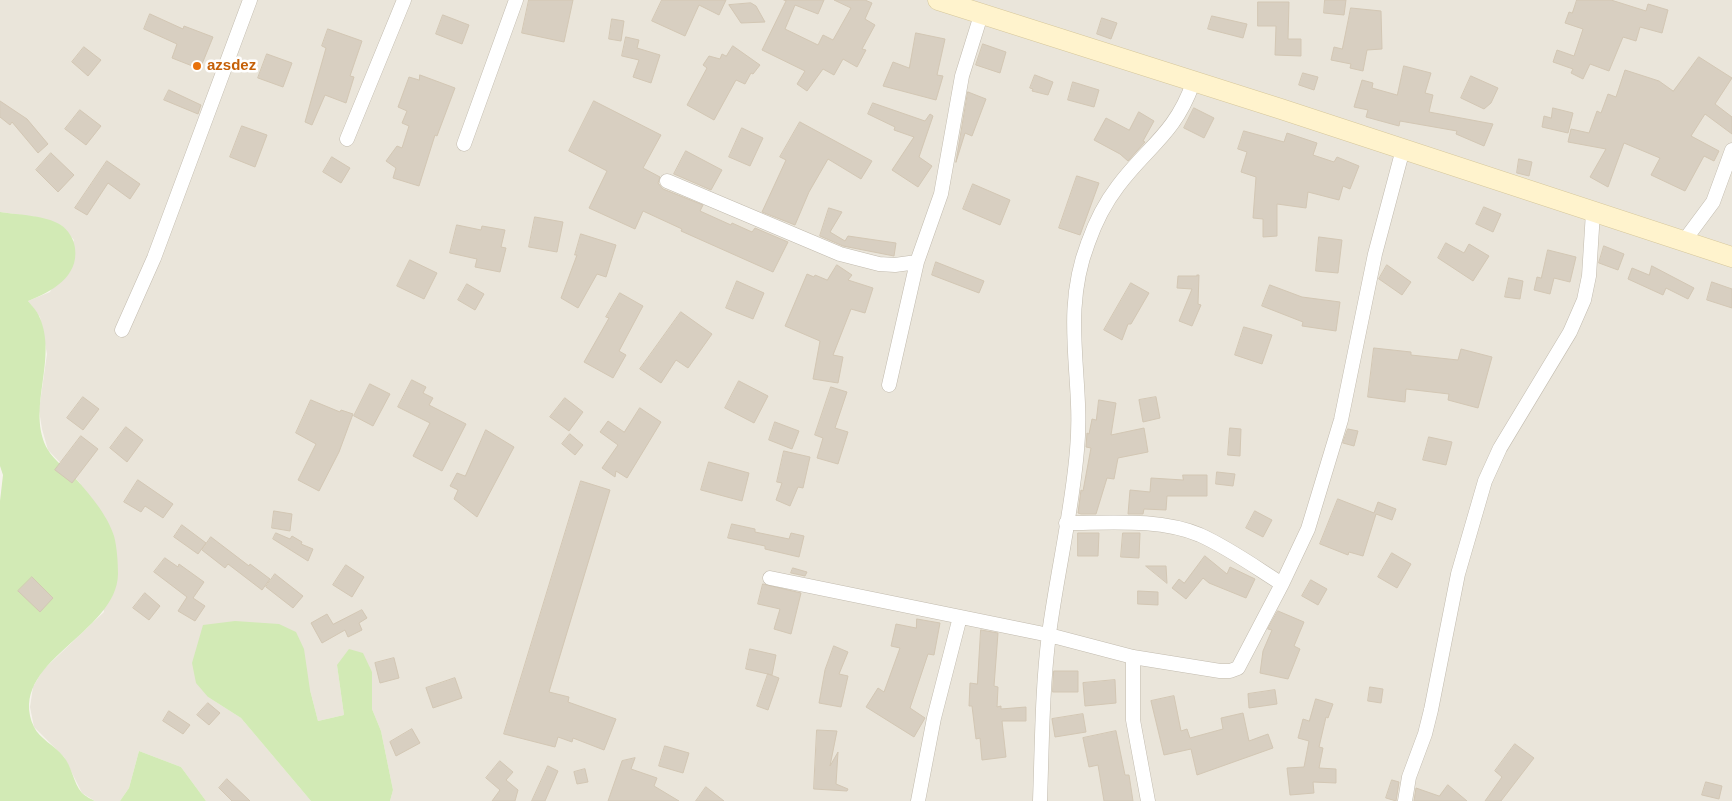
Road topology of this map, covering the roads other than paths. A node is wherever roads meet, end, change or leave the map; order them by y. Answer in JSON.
{"nodes":[{"id":1,"x":250,"y":0,"type":"edge"},
{"id":2,"x":404,"y":0,"type":"edge"},
{"id":3,"x":516,"y":0,"type":"edge"},
{"id":4,"x":938,"y":0,"type":"edge"},
{"id":5,"x":981,"y":16,"type":"junction"},
{"id":6,"x":1193,"y":83,"type":"junction"},
{"id":7,"x":347,"y":139,"type":"dead end"},
{"id":8,"x":464,"y":144,"type":"dead end"},
{"id":9,"x":1403,"y":149,"type":"junction"},
{"id":10,"x":1732,"y":150,"type":"edge"},
{"id":11,"x":667,"y":181,"type":"dead end"},
{"id":12,"x":1593,"y":212,"type":"junction"},
{"id":13,"x":1684,"y":241,"type":"junction"},
{"id":14,"x":1732,"y":257,"type":"edge"},
{"id":15,"x":917,"y":262,"type":"junction"},
{"id":16,"x":122,"y":330,"type":"dead end"},
{"id":17,"x":889,"y":385,"type":"dead end"},
{"id":18,"x":1066,"y":523,"type":"junction"},
{"id":19,"x":770,"y":578,"type":"dead end"},
{"id":20,"x":1282,"y":584,"type":"junction"},
{"id":21,"x":960,"y":617,"type":"junction"},
{"id":22,"x":1049,"y":635,"type":"junction"},
{"id":23,"x":1133,"y":657,"type":"junction"},
{"id":24,"x":918,"y":801,"type":"edge"},
{"id":25,"x":1040,"y":801,"type":"edge"},
{"id":26,"x":1148,"y":801,"type":"edge"},
{"id":27,"x":1405,"y":801,"type":"edge"}],
"edges":[{"from":1,"to":16,"type":"street"},
{"from":2,"to":7,"type":"street"},
{"from":3,"to":8,"type":"street"},
{"from":4,"to":5,"type":"main road"},
{"from":5,"to":6,"type":"main road"},
{"from":5,"to":15,"type":"street"},
{"from":6,"to":9,"type":"main road"},
{"from":6,"to":18,"type":"street"},
{"from":9,"to":12,"type":"main road"},
{"from":9,"to":20,"type":"street"},
{"from":10,"to":13,"type":"street"},
{"from":11,"to":15,"type":"street"},
{"from":12,"to":13,"type":"main road"},
{"from":12,"to":27,"type":"street"},
{"from":13,"to":14,"type":"main road"},
{"from":15,"to":17,"type":"street"},
{"from":18,"to":20,"type":"street"},
{"from":18,"to":22,"type":"street"},
{"from":19,"to":21,"type":"street"},
{"from":20,"to":23,"type":"street"},
{"from":21,"to":22,"type":"street"},
{"from":21,"to":24,"type":"street"},
{"from":22,"to":23,"type":"street"},
{"from":22,"to":25,"type":"street"},
{"from":23,"to":26,"type":"street"}]}
